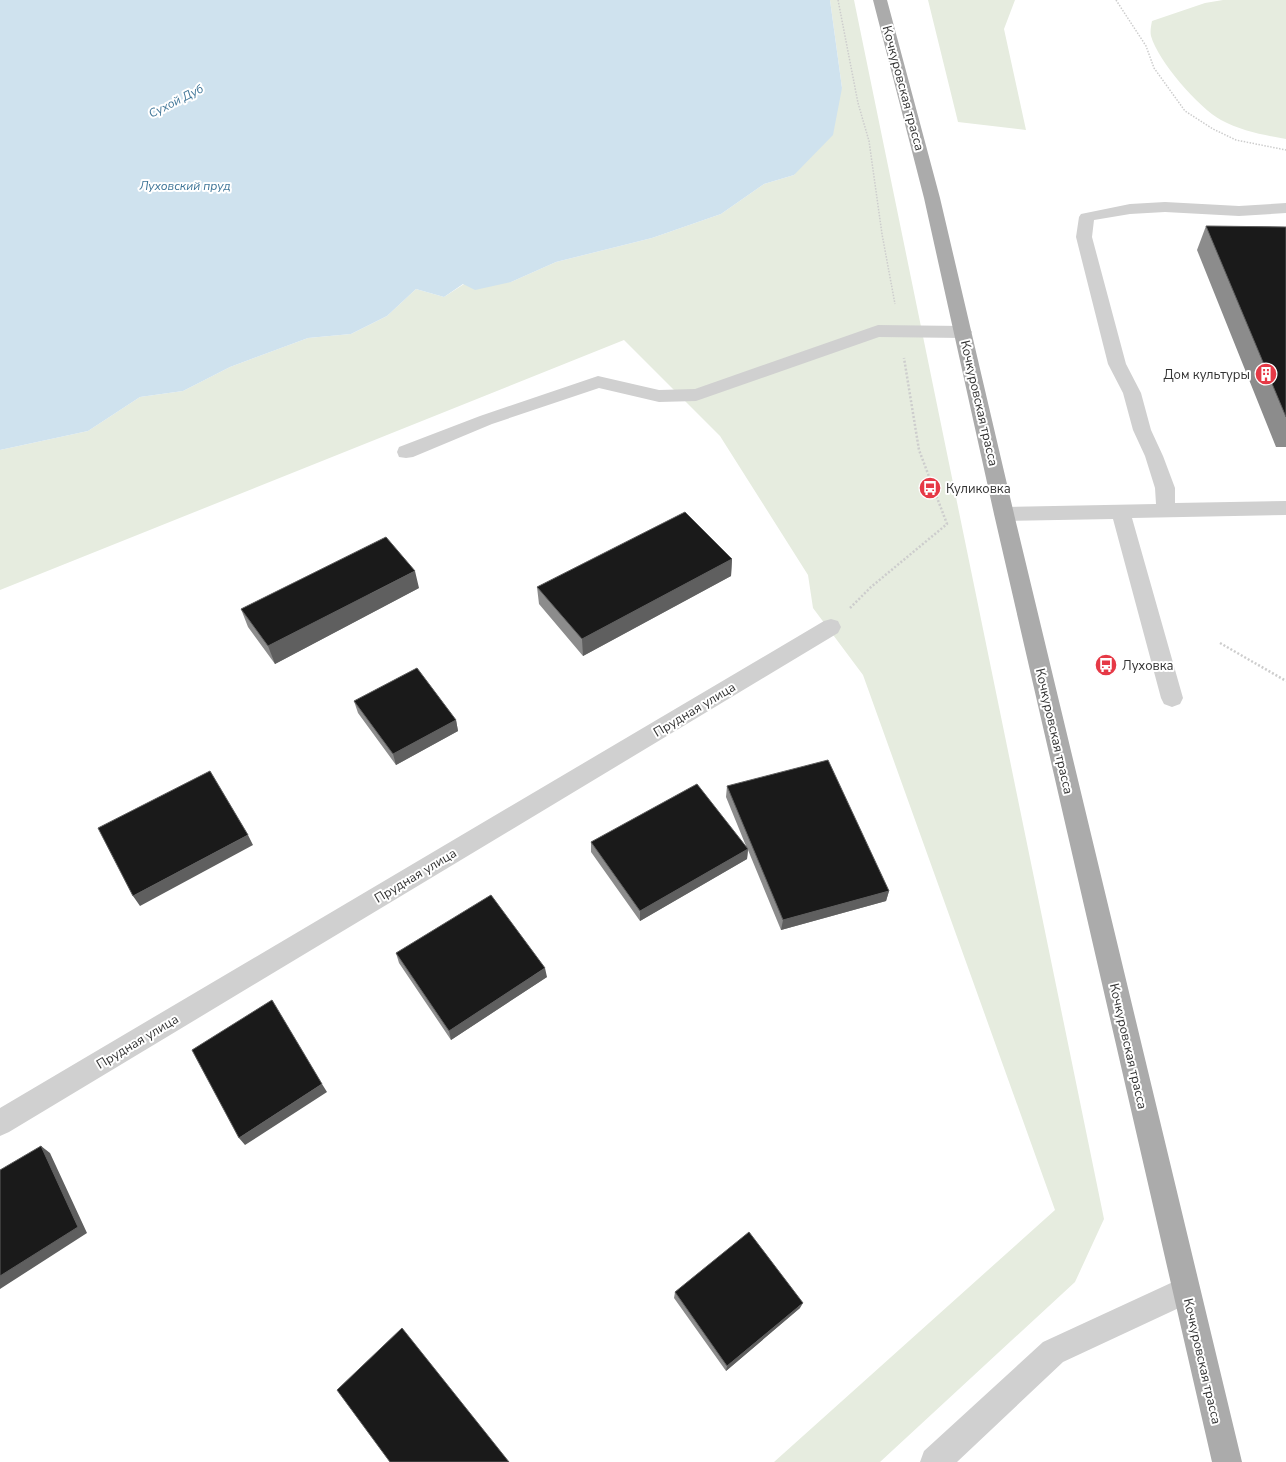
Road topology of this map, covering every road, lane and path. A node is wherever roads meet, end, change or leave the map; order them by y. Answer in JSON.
{"nodes":[{"id":1,"x":838,"y":0,"type":"edge"},
{"id":2,"x":880,"y":0,"type":"edge"},
{"id":3,"x":1116,"y":0,"type":"edge"},
{"id":4,"x":1286,"y":150,"type":"edge"},
{"id":5,"x":1286,"y":208,"type":"edge"},
{"id":6,"x":896,"y":310,"type":"dead end"},
{"id":7,"x":963,"y":332,"type":"junction"},
{"id":8,"x":904,"y":356,"type":"dead end"},
{"id":9,"x":406,"y":452,"type":"dead end"},
{"id":10,"x":1286,"y":508,"type":"edge"},
{"id":11,"x":1175,"y":511,"type":"junction"},
{"id":12,"x":1121,"y":512,"type":"junction"},
{"id":13,"x":1004,"y":514,"type":"junction"},
{"id":14,"x":831,"y":627,"type":"joint"},
{"id":15,"x":1220,"y":643,"type":"dead end"},
{"id":16,"x":1286,"y":681,"type":"edge"},
{"id":17,"x":1172,"y":698,"type":"dead end"},
{"id":18,"x":0,"y":1123,"type":"edge"},
{"id":19,"x":1186,"y":1290,"type":"junction"},
{"id":20,"x":935,"y":1462,"type":"edge"},
{"id":21,"x":1227,"y":1462,"type":"edge"}],
"edges":[{"from":1,"to":6,"type":"path"},
{"from":2,"to":7,"type":"main road","name":"Кочкуровская трасса"},
{"from":3,"to":4,"type":"path"},
{"from":5,"to":11,"type":"street"},
{"from":7,"to":9,"type":"street"},
{"from":7,"to":13,"type":"main road","name":"Кочкуровская трасса"},
{"from":8,"to":14,"type":"path"},
{"from":10,"to":11,"type":"street"},
{"from":11,"to":12,"type":"street"},
{"from":12,"to":13,"type":"street"},
{"from":12,"to":17,"type":"street"},
{"from":13,"to":19,"type":"main road","name":"Кочкуровская трасса"},
{"from":14,"to":18,"type":"street","name":"Прудная улица"},
{"from":15,"to":16,"type":"path"},
{"from":19,"to":20,"type":"street"},
{"from":19,"to":21,"type":"main road","name":"Кочкуровская трасса"}]}
